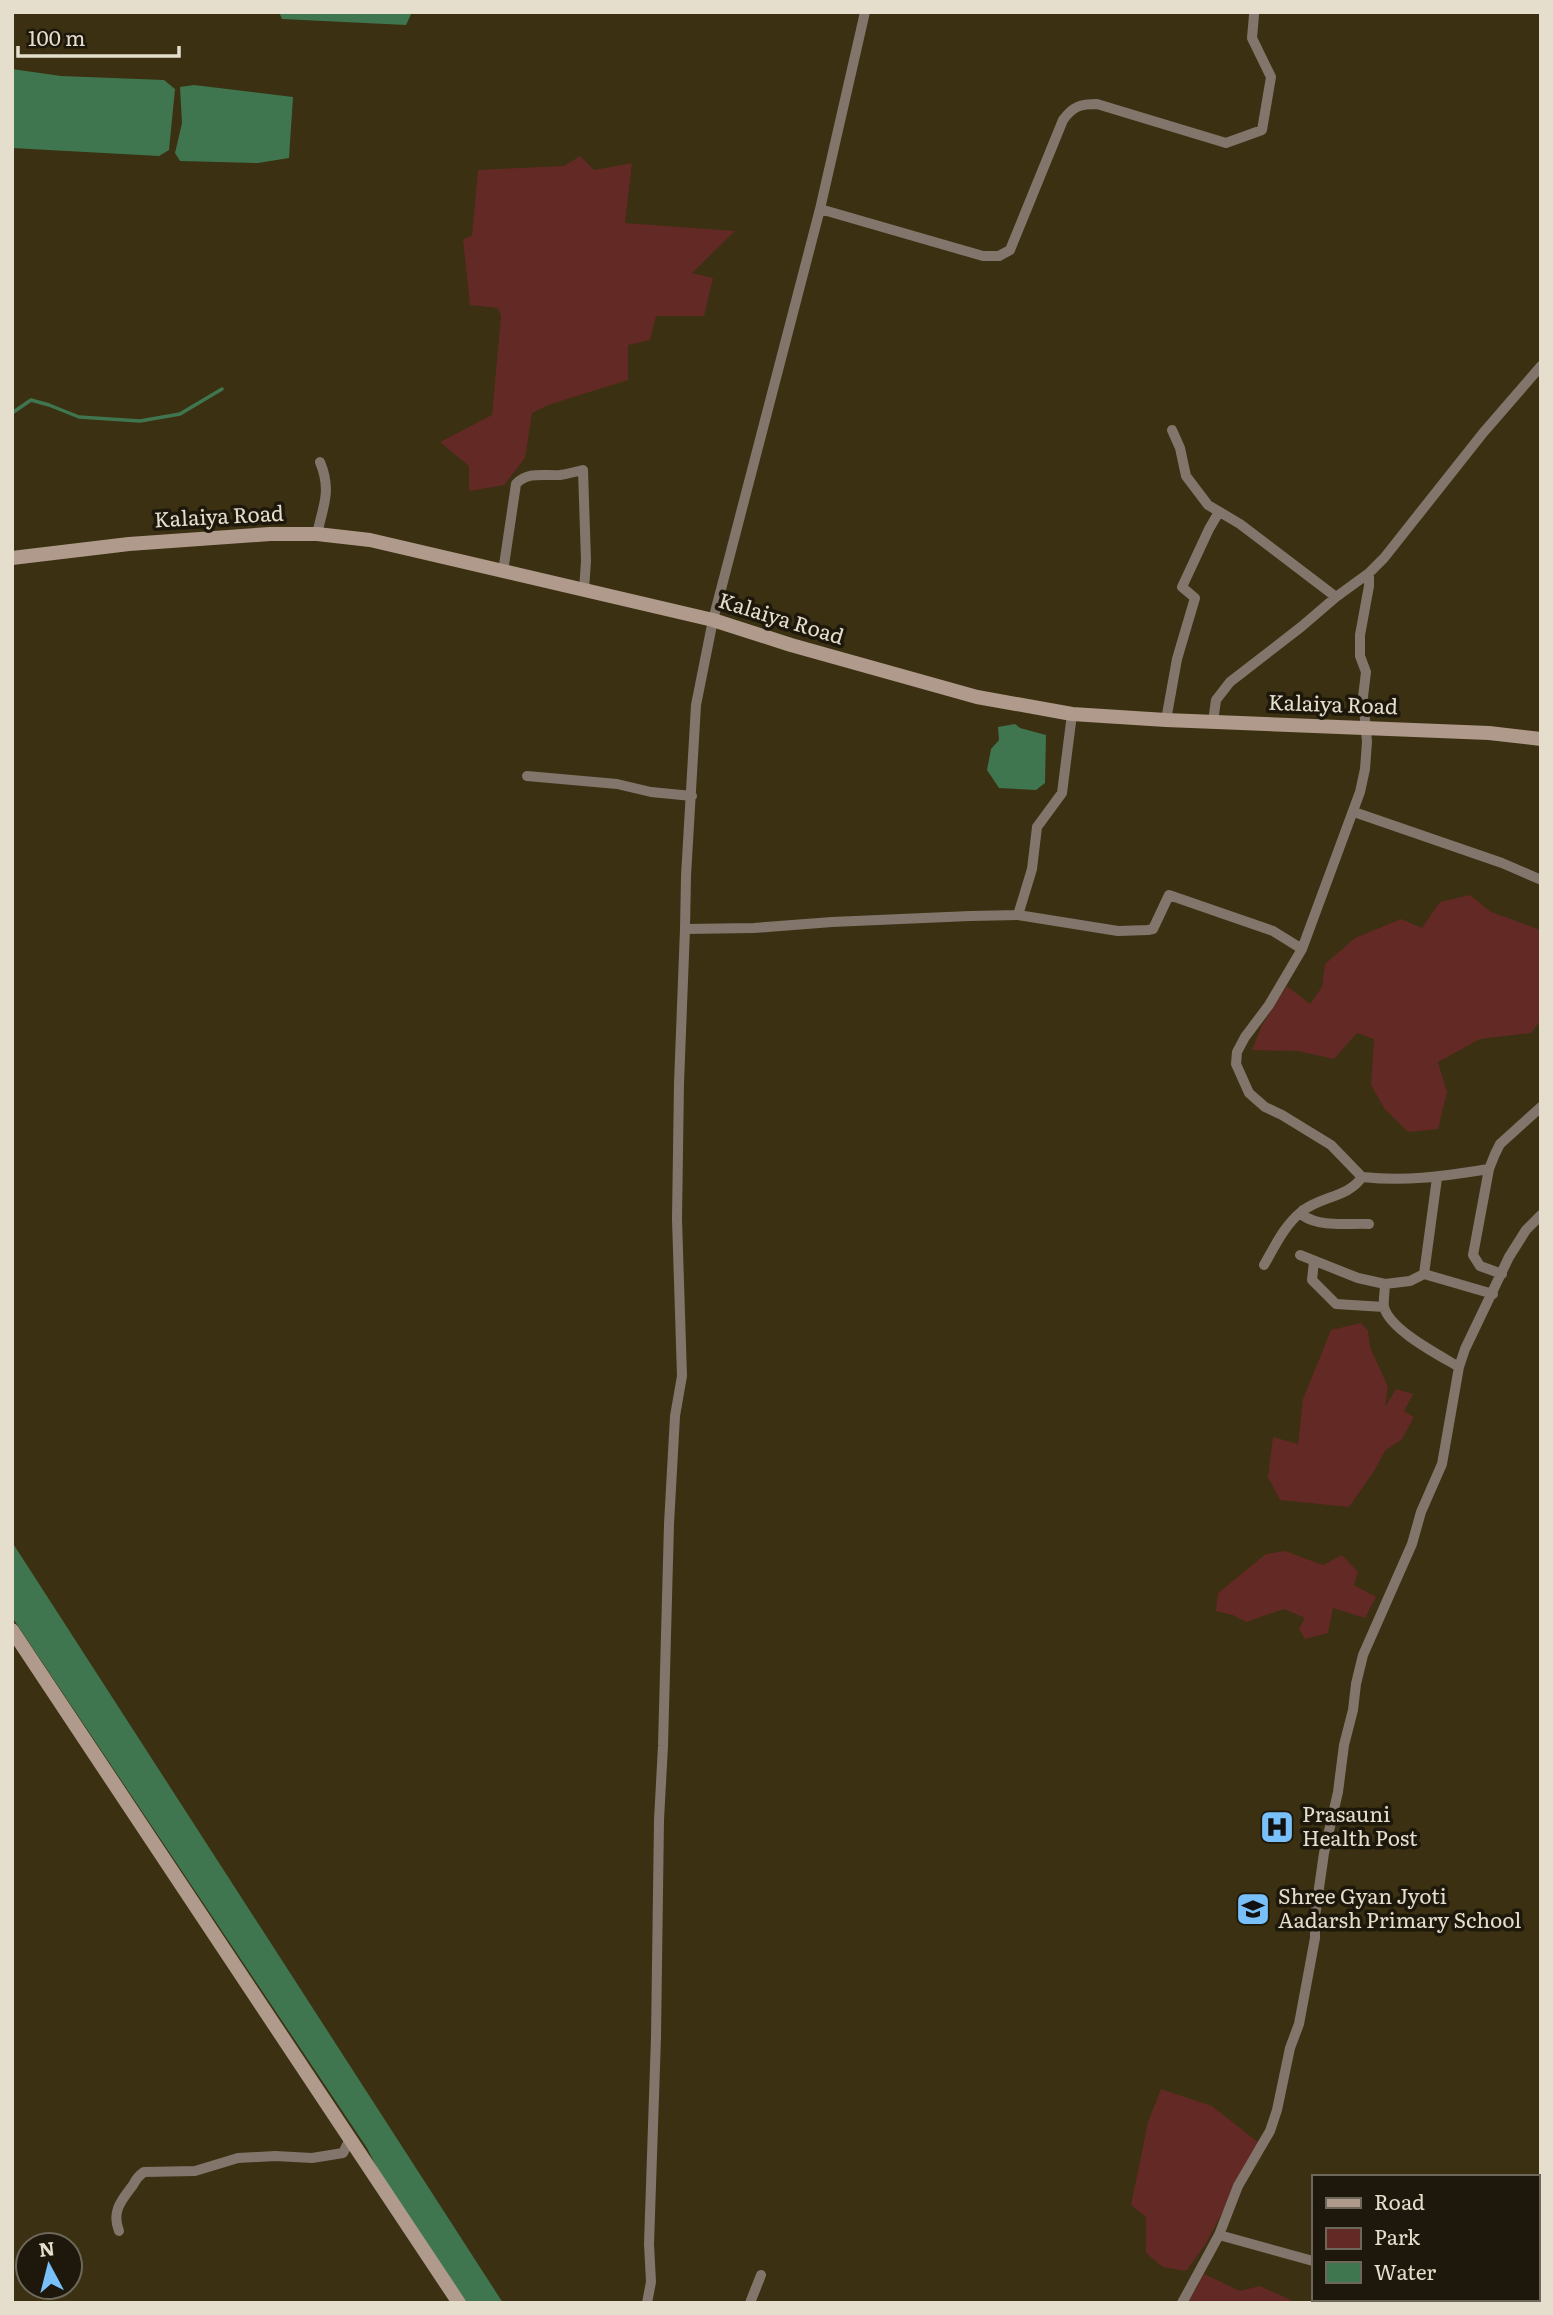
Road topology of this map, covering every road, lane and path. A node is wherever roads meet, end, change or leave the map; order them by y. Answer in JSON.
{"nodes":[{"id":1,"x":865,"y":12,"type":"edge"},
{"id":2,"x":1254,"y":15,"type":"dead end"},
{"id":3,"x":820,"y":209,"type":"junction"},
{"id":4,"x":1541,"y":366,"type":"edge"},
{"id":5,"x":1172,"y":430,"type":"dead end"},
{"id":6,"x":320,"y":463,"type":"dead end"},
{"id":7,"x":1219,"y":512,"type":"junction"},
{"id":8,"x":317,"y":534,"type":"junction"},
{"id":9,"x":12,"y":558,"type":"edge"},
{"id":10,"x":503,"y":572,"type":"junction"},
{"id":11,"x":1369,"y":573,"type":"junction"},
{"id":12,"x":584,"y":590,"type":"junction"},
{"id":13,"x":1336,"y":597,"type":"junction"},
{"id":14,"x":713,"y":620,"type":"junction"},
{"id":15,"x":1072,"y":714,"type":"junction"},
{"id":16,"x":1167,"y":720,"type":"junction"},
{"id":17,"x":1213,"y":722,"type":"junction"},
{"id":18,"x":1366,"y":727,"type":"junction"},
{"id":19,"x":1541,"y":739,"type":"edge"},
{"id":20,"x":527,"y":776,"type":"dead end"},
{"id":21,"x":692,"y":796,"type":"junction"},
{"id":22,"x":1354,"y":812,"type":"junction"},
{"id":23,"x":1539,"y":879,"type":"dead end"},
{"id":24,"x":1017,"y":915,"type":"junction"},
{"id":25,"x":685,"y":929,"type":"junction"},
{"id":26,"x":1302,"y":948,"type":"junction"},
{"id":27,"x":1541,"y":1107,"type":"edge"},
{"id":28,"x":1489,"y":1169,"type":"junction"},
{"id":29,"x":1362,"y":1177,"type":"junction"},
{"id":30,"x":1437,"y":1178,"type":"junction"},
{"id":31,"x":1303,"y":1210,"type":"junction"},
{"id":32,"x":1541,"y":1215,"type":"edge"},
{"id":33,"x":1369,"y":1224,"type":"dead end"},
{"id":34,"x":1300,"y":1255,"type":"dead end"},
{"id":35,"x":1314,"y":1261,"type":"junction"},
{"id":36,"x":1264,"y":1265,"type":"dead end"},
{"id":37,"x":1424,"y":1274,"type":"junction"},
{"id":38,"x":1502,"y":1274,"type":"junction"},
{"id":39,"x":1385,"y":1284,"type":"junction"},
{"id":40,"x":1493,"y":1294,"type":"junction"},
{"id":41,"x":1384,"y":1307,"type":"junction"},
{"id":42,"x":1459,"y":1367,"type":"junction"},
{"id":43,"x":12,"y":1630,"type":"edge"},
{"id":44,"x":350,"y":2139,"type":"junction"},
{"id":45,"x":119,"y":2231,"type":"dead end"},
{"id":46,"x":1219,"y":2235,"type":"junction"},
{"id":47,"x":1312,"y":2261,"type":"edge"},
{"id":48,"x":761,"y":2275,"type":"dead end"},
{"id":49,"x":459,"y":2303,"type":"edge"},
{"id":50,"x":647,"y":2303,"type":"edge"},
{"id":51,"x":750,"y":2303,"type":"edge"},
{"id":52,"x":1182,"y":2303,"type":"edge"}],
"edges":[{"from":1,"to":3,"type":"street"},
{"from":2,"to":3,"type":"street"},
{"from":3,"to":14,"type":"street"},
{"from":4,"to":11,"type":"street"},
{"from":5,"to":7,"type":"street"},
{"from":6,"to":8,"type":"street"},
{"from":7,"to":13,"type":"street"},
{"from":7,"to":16,"type":"street"},
{"from":8,"to":9,"type":"main road","name":"Kalaiya Road"},
{"from":8,"to":10,"type":"main road","name":"Kalaiya Road"},
{"from":10,"to":12,"type":"main road","name":"Kalaiya Road"},
{"from":10,"to":12,"type":"street"},
{"from":11,"to":13,"type":"street"},
{"from":11,"to":18,"type":"street"},
{"from":12,"to":14,"type":"main road","name":"Kalaiya Road"},
{"from":13,"to":17,"type":"street"},
{"from":14,"to":15,"type":"main road","name":"Kalaiya Road"},
{"from":14,"to":21,"type":"street"},
{"from":15,"to":16,"type":"main road","name":"Kalaiya Road"},
{"from":15,"to":24,"type":"street"},
{"from":16,"to":17,"type":"main road","name":"Kalaiya Road"},
{"from":17,"to":18,"type":"main road","name":"Kalaiya Road"},
{"from":18,"to":19,"type":"main road","name":"Kalaiya Road"},
{"from":18,"to":22,"type":"street"},
{"from":20,"to":21,"type":"street"},
{"from":21,"to":25,"type":"street"},
{"from":22,"to":23,"type":"street"},
{"from":22,"to":26,"type":"street"},
{"from":24,"to":25,"type":"street"},
{"from":24,"to":26,"type":"street"},
{"from":25,"to":50,"type":"street"},
{"from":26,"to":29,"type":"street"},
{"from":27,"to":28,"type":"street"},
{"from":28,"to":30,"type":"street"},
{"from":28,"to":38,"type":"street"},
{"from":29,"to":30,"type":"street"},
{"from":29,"to":31,"type":"street"},
{"from":30,"to":37,"type":"street"},
{"from":31,"to":33,"type":"street"},
{"from":31,"to":36,"type":"street"},
{"from":32,"to":38,"type":"street"},
{"from":34,"to":35,"type":"street"},
{"from":35,"to":39,"type":"street"},
{"from":35,"to":41,"type":"street"},
{"from":37,"to":39,"type":"street"},
{"from":37,"to":40,"type":"street"},
{"from":38,"to":40,"type":"street"},
{"from":39,"to":41,"type":"street"},
{"from":40,"to":42,"type":"street"},
{"from":41,"to":42,"type":"street"},
{"from":42,"to":46,"type":"street"},
{"from":43,"to":44,"type":"main road"},
{"from":44,"to":45,"type":"street"},
{"from":44,"to":49,"type":"main road"},
{"from":46,"to":47,"type":"street"},
{"from":46,"to":52,"type":"street"},
{"from":48,"to":51,"type":"street"}]}
